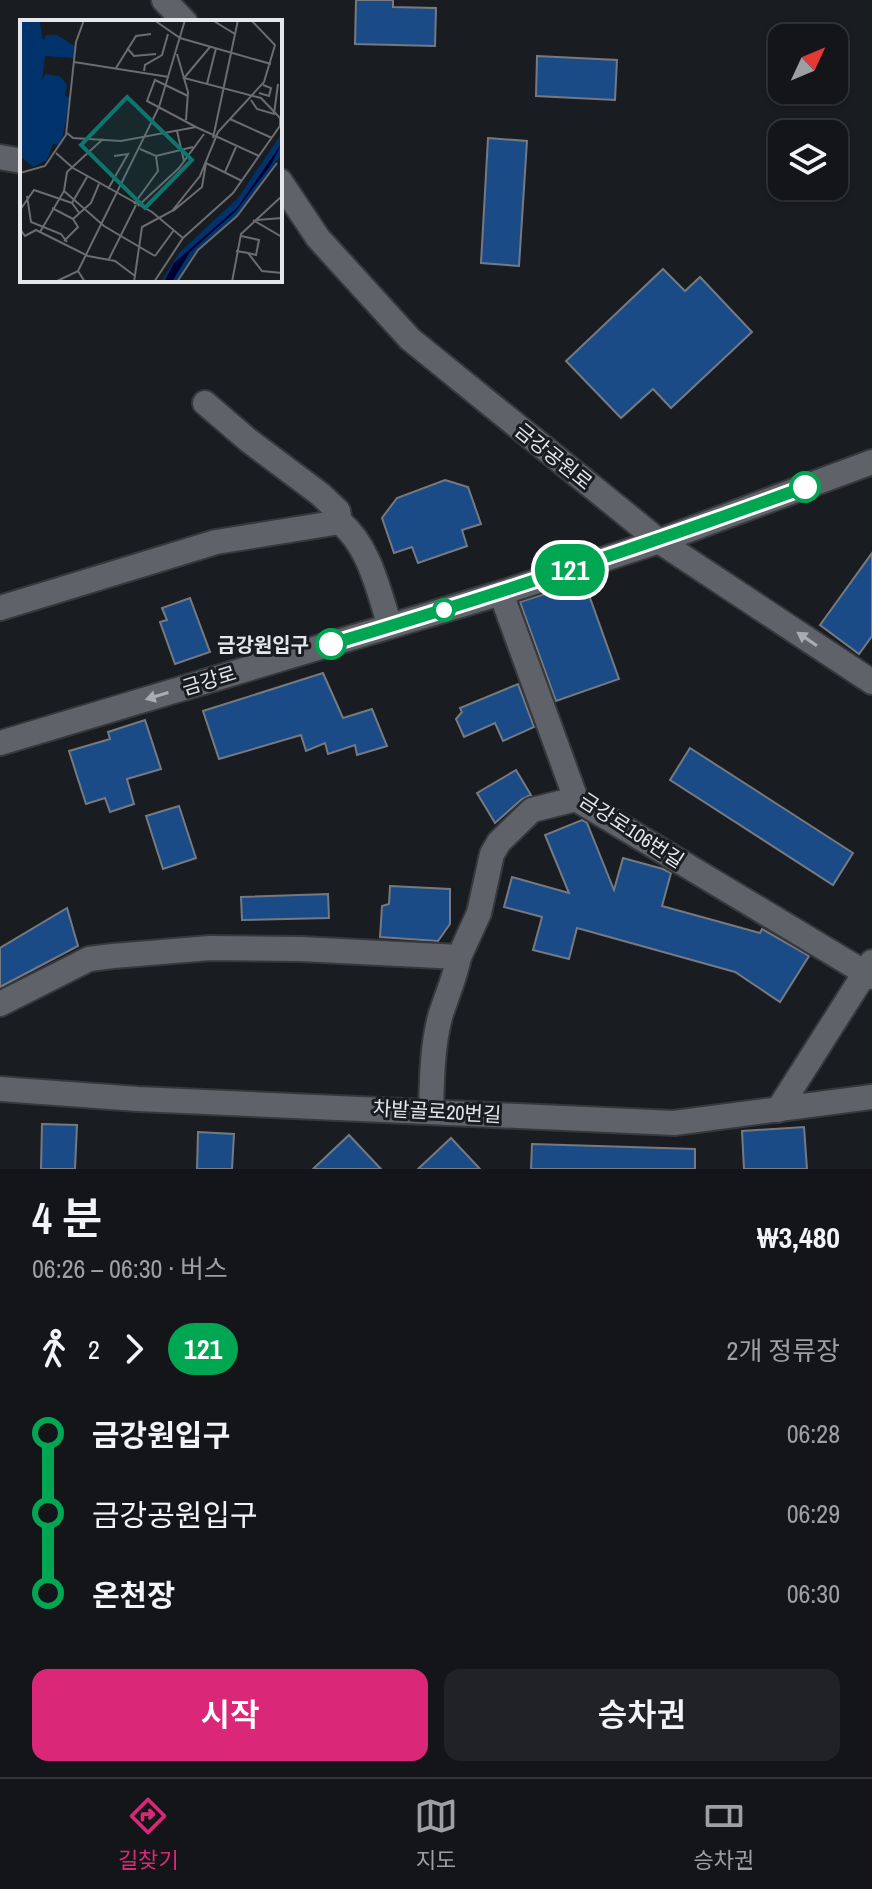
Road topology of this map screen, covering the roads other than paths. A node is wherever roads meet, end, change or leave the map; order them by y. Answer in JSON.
{"nodes":[{"id":1,"x":164,"y":0,"type":"edge"},
{"id":2,"x":183,"y":20,"type":"edge"},
{"id":3,"x":0,"y":157,"type":"edge"},
{"id":4,"x":20,"y":161,"type":"edge"},
{"id":5,"x":282,"y":184,"type":"edge"},
{"id":6,"x":205,"y":403,"type":"dead end"},
{"id":7,"x":872,"y":462,"type":"edge"},
{"id":8,"x":340,"y":522,"type":"junction"},
{"id":9,"x":659,"y":541,"type":"junction"},
{"id":10,"x":501,"y":593,"type":"junction"},
{"id":11,"x":0,"y":608,"type":"edge"},
{"id":12,"x":390,"y":626,"type":"junction"},
{"id":13,"x":872,"y":682,"type":"edge"},
{"id":14,"x":0,"y":743,"type":"edge"},
{"id":15,"x":576,"y":799,"type":"junction"},
{"id":16,"x":459,"y":957,"type":"junction"},
{"id":17,"x":870,"y":971,"type":"edge"},
{"id":18,"x":0,"y":1004,"type":"edge"},
{"id":19,"x":0,"y":1089,"type":"edge"},
{"id":20,"x":872,"y":1097,"type":"edge"},
{"id":21,"x":778,"y":1110,"type":"junction"},
{"id":22,"x":431,"y":1111,"type":"junction"}],
"edges":[{"from":1,"to":2,"type":"street"},
{"from":3,"to":4,"type":"street"},
{"from":5,"to":9,"type":"street","name":"금강공원로"},
{"from":6,"to":8,"type":"street"},
{"from":7,"to":9,"type":"street","name":"금강로"},
{"from":8,"to":11,"type":"street"},
{"from":8,"to":12,"type":"street"},
{"from":9,"to":10,"type":"street","name":"금강로"},
{"from":13,"to":9,"type":"street","name":"금강공원로","one_way":true},
{"from":10,"to":12,"type":"street","name":"금강로"},
{"from":10,"to":15,"type":"street","name":"금강로106번길"},
{"from":12,"to":14,"type":"street","name":"금강로","one_way":true},
{"from":15,"to":16,"type":"street"},
{"from":15,"to":17,"type":"street","name":"금강로106번길"},
{"from":16,"to":18,"type":"street"},
{"from":16,"to":22,"type":"street"},
{"from":17,"to":21,"type":"street"},
{"from":19,"to":22,"type":"street","name":"차밭골로20번길"},
{"from":20,"to":21,"type":"street","name":"차밭골로20번길"},
{"from":21,"to":22,"type":"street","name":"차밭골로20번길"}]}
